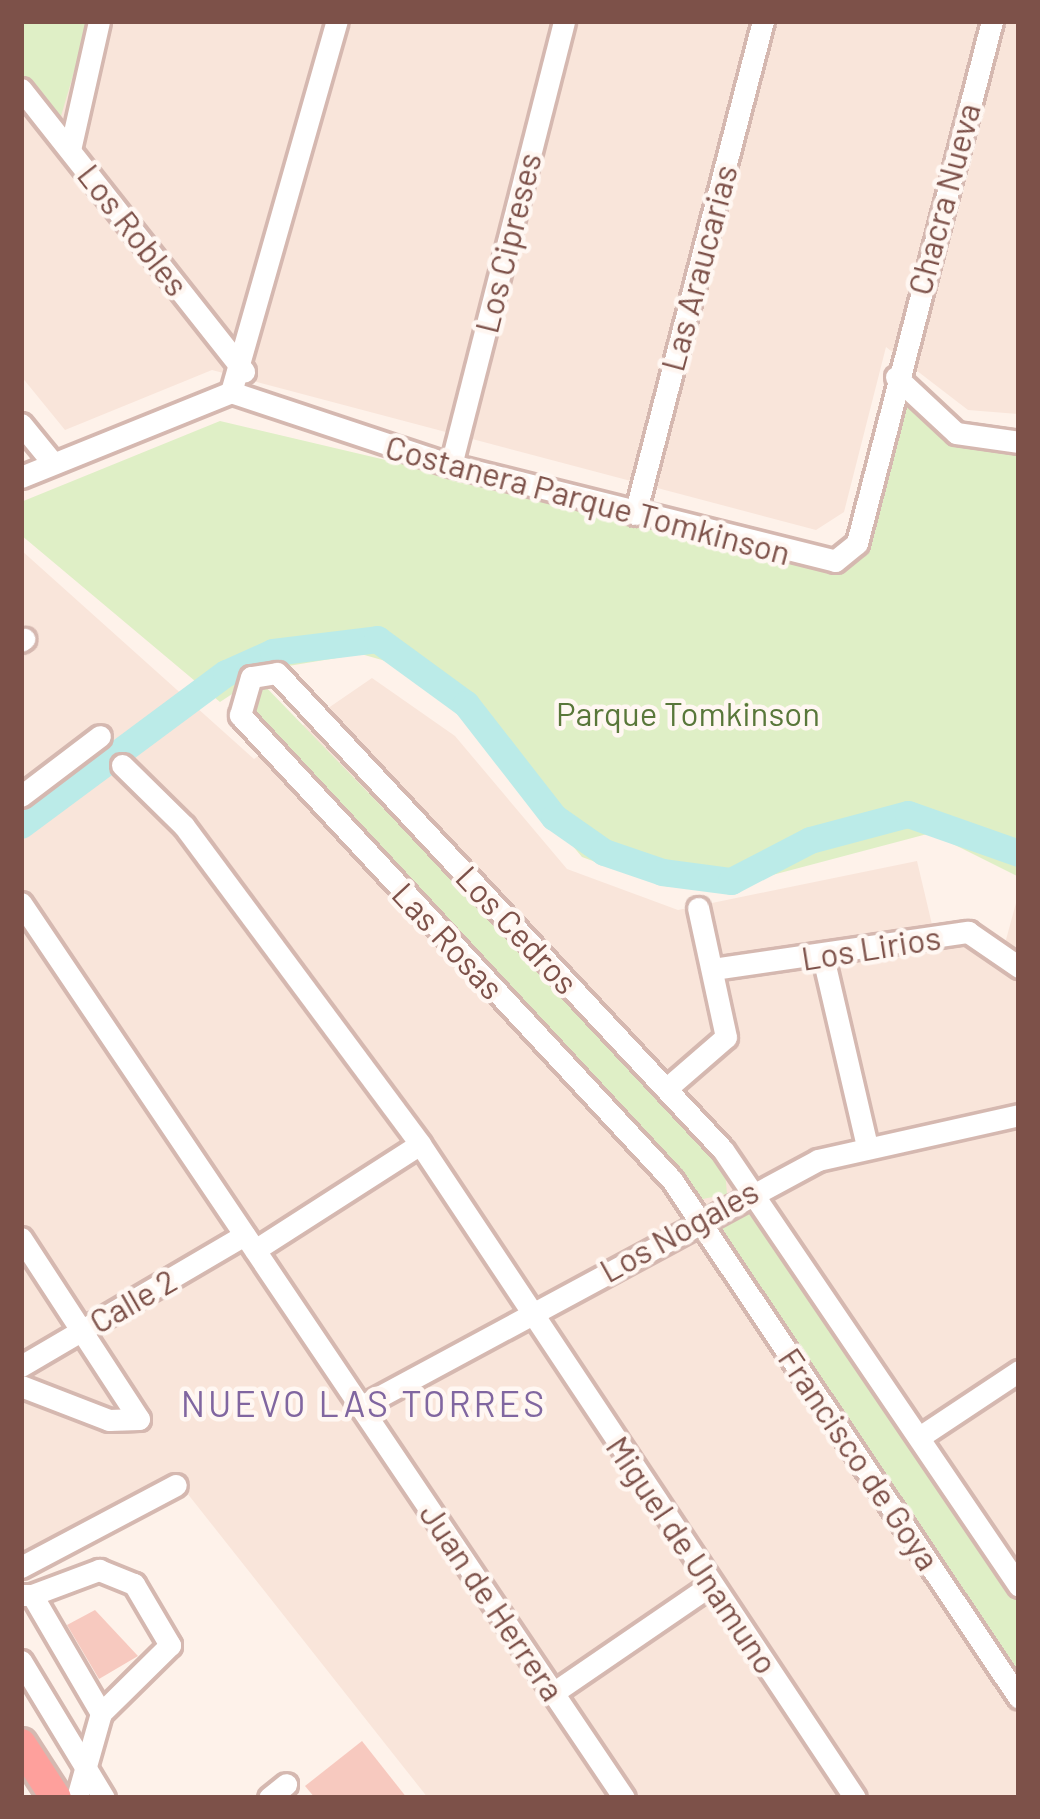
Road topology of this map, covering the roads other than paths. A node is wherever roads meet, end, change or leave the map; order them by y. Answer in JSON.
{"nodes":[{"id":1,"x":99,"y":21,"type":"edge"},
{"id":2,"x":337,"y":21,"type":"edge"},
{"id":3,"x":565,"y":21,"type":"edge"},
{"id":4,"x":763,"y":21,"type":"edge"},
{"id":5,"x":992,"y":21,"type":"edge"},
{"id":6,"x":21,"y":89,"type":"edge"},
{"id":7,"x":70,"y":150,"type":"junction"},
{"id":8,"x":244,"y":371,"type":"junction"},
{"id":9,"x":896,"y":377,"type":"junction"},
{"id":10,"x":231,"y":392,"type":"junction"},
{"id":11,"x":21,"y":424,"type":"edge"},
{"id":12,"x":1019,"y":442,"type":"edge"},
{"id":13,"x":52,"y":462,"type":"junction"},
{"id":14,"x":451,"y":465,"type":"junction"},
{"id":15,"x":21,"y":477,"type":"edge"},
{"id":16,"x":635,"y":514,"type":"junction"},
{"id":17,"x":277,"y":674,"type":"joint"},
{"id":18,"x":100,"y":736,"type":"dead end"},
{"id":19,"x":122,"y":765,"type":"dead end"},
{"id":20,"x":21,"y":796,"type":"edge"},
{"id":21,"x":21,"y":903,"type":"edge"},
{"id":22,"x":698,"y":908,"type":"dead end"},
{"id":23,"x":823,"y":957,"type":"junction"},
{"id":24,"x":1019,"y":967,"type":"edge"},
{"id":25,"x":713,"y":969,"type":"junction"},
{"id":26,"x":666,"y":1089,"type":"junction"},
{"id":27,"x":1019,"y":1115,"type":"edge"},
{"id":28,"x":866,"y":1142,"type":"junction"},
{"id":29,"x":420,"y":1144,"type":"junction"},
{"id":30,"x":752,"y":1190,"type":"junction"},
{"id":31,"x":699,"y":1220,"type":"junction"},
{"id":32,"x":21,"y":1238,"type":"edge"},
{"id":33,"x":250,"y":1242,"type":"junction"},
{"id":34,"x":531,"y":1312,"type":"junction"},
{"id":35,"x":82,"y":1330,"type":"junction"},
{"id":36,"x":21,"y":1366,"type":"edge"},
{"id":37,"x":1019,"y":1371,"type":"edge"},
{"id":38,"x":21,"y":1386,"type":"edge"},
{"id":39,"x":360,"y":1407,"type":"junction"},
{"id":40,"x":921,"y":1436,"type":"junction"},
{"id":41,"x":176,"y":1485,"type":"dead end"},
{"id":42,"x":21,"y":1567,"type":"edge"},
{"id":43,"x":711,"y":1585,"type":"junction"},
{"id":44,"x":1019,"y":1586,"type":"edge"},
{"id":45,"x":26,"y":1595,"type":"edge"},
{"id":46,"x":21,"y":1660,"type":"edge"},
{"id":47,"x":554,"y":1693,"type":"junction"},
{"id":48,"x":1019,"y":1698,"type":"edge"},
{"id":49,"x":101,"y":1713,"type":"junction"},
{"id":50,"x":21,"y":1744,"type":"edge"},
{"id":51,"x":88,"y":1775,"type":"junction"},
{"id":52,"x":56,"y":1798,"type":"edge"},
{"id":53,"x":77,"y":1798,"type":"edge"},
{"id":54,"x":104,"y":1798,"type":"edge"},
{"id":55,"x":624,"y":1798,"type":"edge"},
{"id":56,"x":855,"y":1798,"type":"edge"}],
"edges":[{"from":1,"to":7,"type":"street"},
{"from":2,"to":8,"type":"street"},
{"from":3,"to":14,"type":"street","name":"Los Cipreses"},
{"from":4,"to":16,"type":"street","name":"Las Araucarias"},
{"from":5,"to":9,"type":"street","name":"Chacra Nueva"},
{"from":6,"to":7,"type":"street","name":"Los Robles"},
{"from":7,"to":8,"type":"street","name":"Los Robles"},
{"from":8,"to":10,"type":"street"},
{"from":9,"to":12,"type":"street"},
{"from":9,"to":16,"type":"street","name":"Costanera Parque Tomkinson"},
{"from":10,"to":13,"type":"street"},
{"from":10,"to":14,"type":"street","name":"Costanera Parque Tomkinson"},
{"from":11,"to":13,"type":"street"},
{"from":13,"to":15,"type":"street"},
{"from":14,"to":16,"type":"street","name":"Costanera Parque Tomkinson"},
{"from":17,"to":26,"type":"street","name":"Los Cedros"},
{"from":17,"to":31,"type":"street","name":"Las Rosas"},
{"from":18,"to":20,"type":"street"},
{"from":19,"to":29,"type":"street","name":"Miguel de Unamuno"},
{"from":21,"to":33,"type":"street","name":"Juan de Herrera"},
{"from":22,"to":25,"type":"street"},
{"from":23,"to":24,"type":"street","name":"Los Lirios"},
{"from":23,"to":25,"type":"street","name":"Los Lirios"},
{"from":23,"to":28,"type":"street"},
{"from":25,"to":26,"type":"street"},
{"from":26,"to":30,"type":"street","name":"Los Cedros"},
{"from":27,"to":28,"type":"street","name":"Los Nogales"},
{"from":28,"to":30,"type":"street","name":"Los Nogales"},
{"from":29,"to":33,"type":"street","name":"Calle 2"},
{"from":29,"to":34,"type":"street","name":"Miguel de Unamuno"},
{"from":30,"to":31,"type":"street","name":"Los Nogales"},
{"from":30,"to":40,"type":"street","name":"Francisco de Goya"},
{"from":31,"to":34,"type":"street","name":"Los Nogales"},
{"from":31,"to":48,"type":"street","name":"Francisco de Goya"},
{"from":32,"to":35,"type":"street"},
{"from":33,"to":35,"type":"street","name":"Calle 2"},
{"from":33,"to":39,"type":"street","name":"Juan de Herrera"},
{"from":34,"to":39,"type":"street","name":"Los Nogales"},
{"from":34,"to":43,"type":"street","name":"Miguel de Unamuno"},
{"from":35,"to":36,"type":"street","name":"Calle 2"},
{"from":35,"to":38,"type":"street"},
{"from":37,"to":40,"type":"street"},
{"from":39,"to":47,"type":"street","name":"Juan de Herrera"},
{"from":40,"to":44,"type":"street","name":"Francisco de Goya"},
{"from":41,"to":42,"type":"street"},
{"from":43,"to":47,"type":"street"},
{"from":43,"to":56,"type":"street","name":"Miguel de Unamuno"},
{"from":45,"to":49,"type":"street"},
{"from":45,"to":49,"type":"street"},
{"from":46,"to":51,"type":"street"},
{"from":47,"to":55,"type":"street","name":"Juan de Herrera"},
{"from":49,"to":51,"type":"street"},
{"from":50,"to":52,"type":"highway"},
{"from":51,"to":53,"type":"street"},
{"from":51,"to":54,"type":"street"}]}
